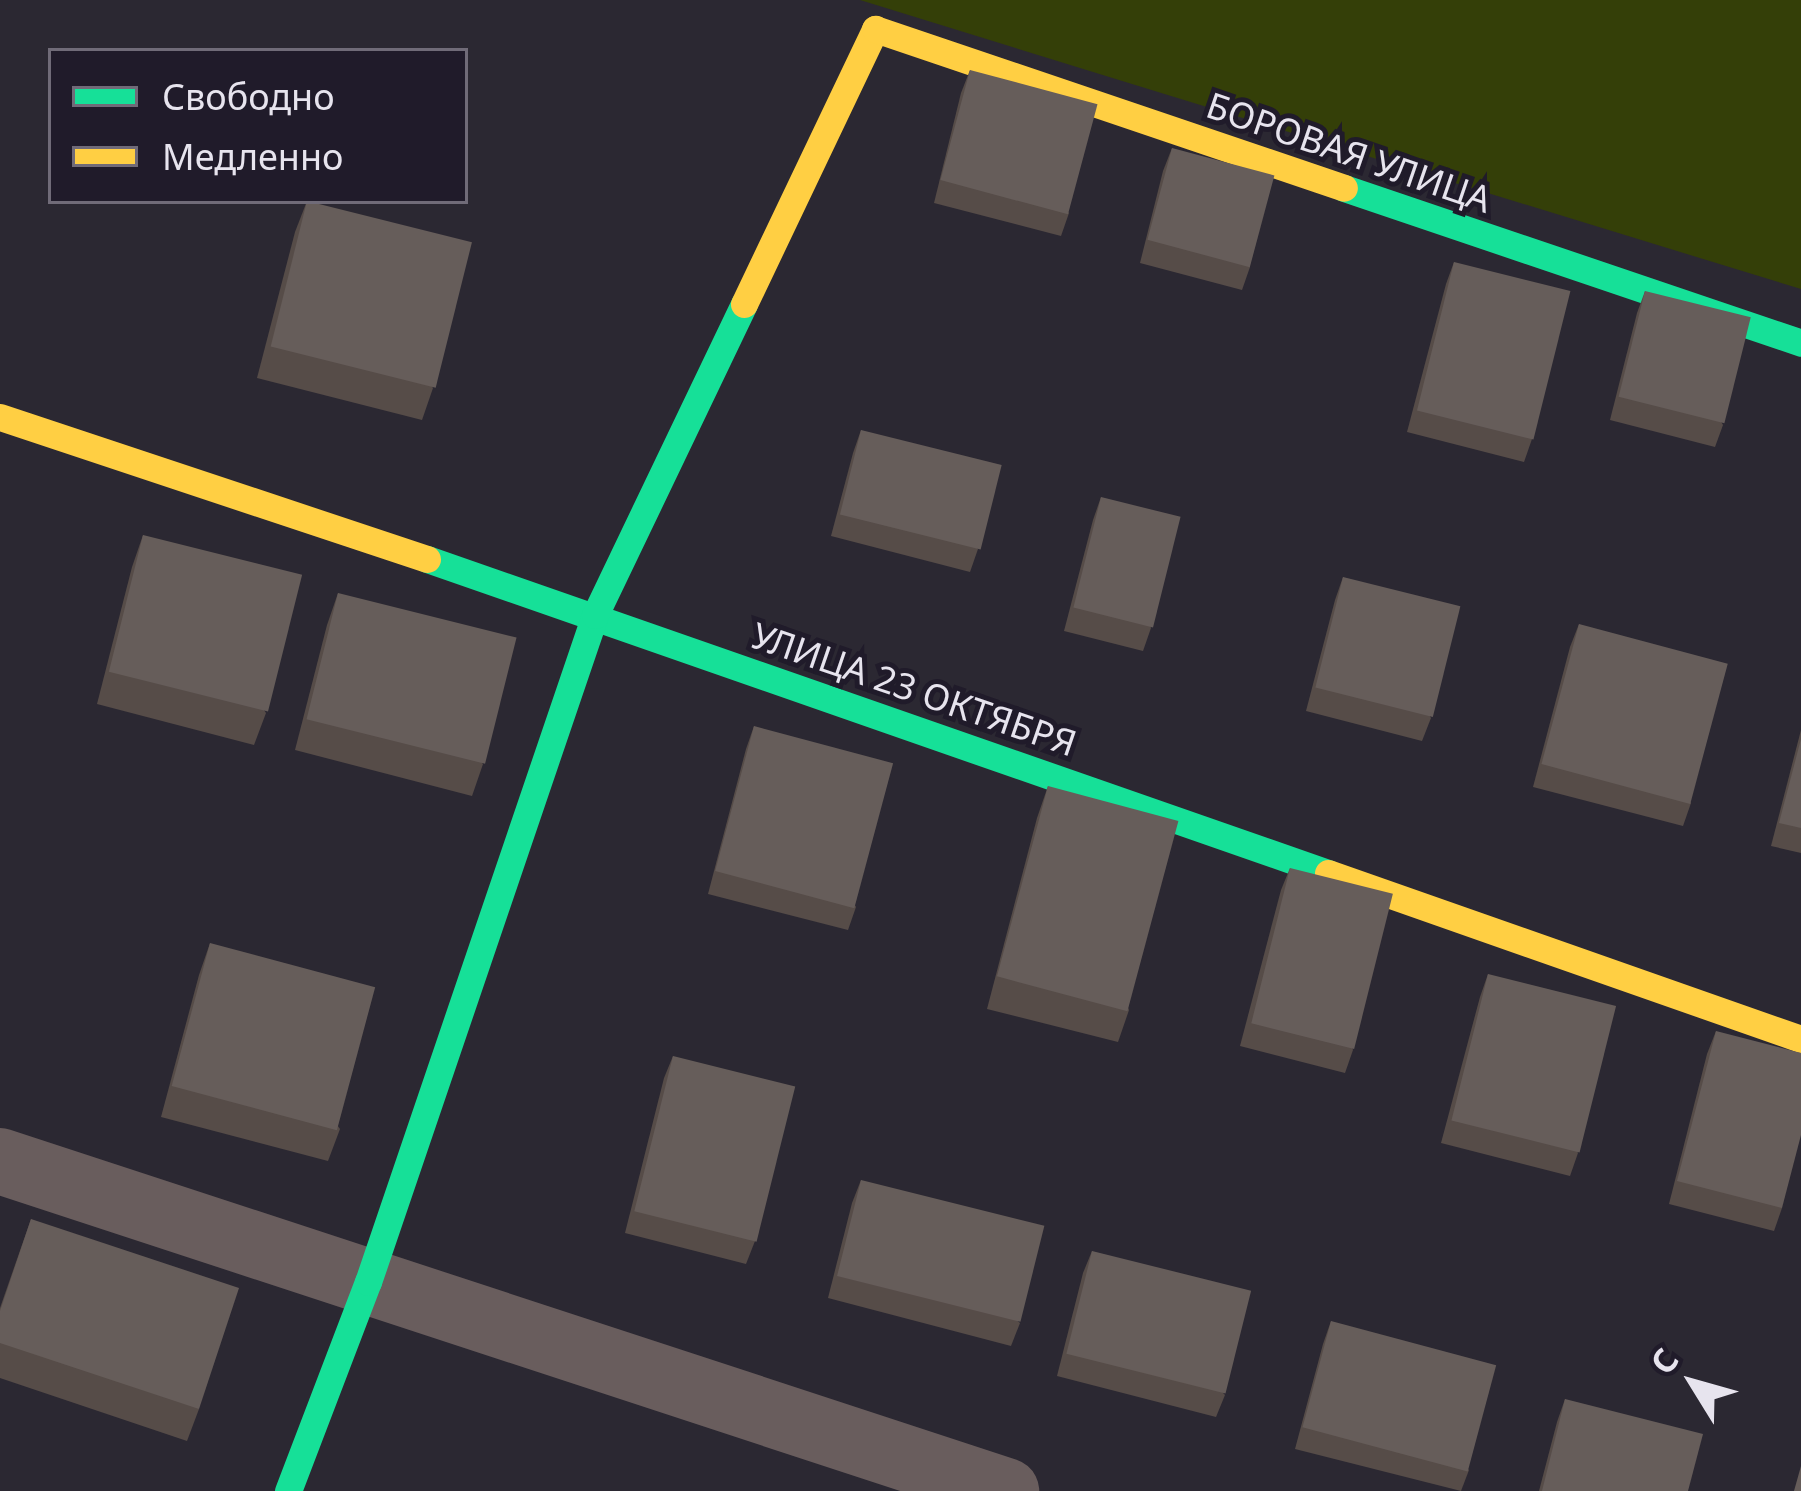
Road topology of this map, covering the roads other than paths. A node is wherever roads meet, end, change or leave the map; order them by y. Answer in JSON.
{"nodes":[{"id":1,"x":1801,"y":343,"type":"edge"},
{"id":2,"x":0,"y":417,"type":"edge"},
{"id":3,"x":595,"y":615,"type":"junction"},
{"id":4,"x":1801,"y":1039,"type":"edge"},
{"id":5,"x":0,"y":1161,"type":"edge"},
{"id":6,"x":368,"y":1282,"type":"junction"},
{"id":7,"x":288,"y":1491,"type":"edge"},
{"id":8,"x":1006,"y":1491,"type":"edge"}],
"edges":[{"from":1,"to":3,"type":"street","name":"БОРОВАЯ УЛИЦА"},
{"from":2,"to":3,"type":"street","name":"УЛИЦА 23 ОКТЯБРЯ"},
{"from":3,"to":4,"type":"street","name":"УЛИЦА 23 ОКТЯБРЯ"},
{"from":3,"to":6,"type":"street"},
{"from":5,"to":6,"type":"street"},
{"from":6,"to":7,"type":"street"},
{"from":6,"to":8,"type":"street"}]}
